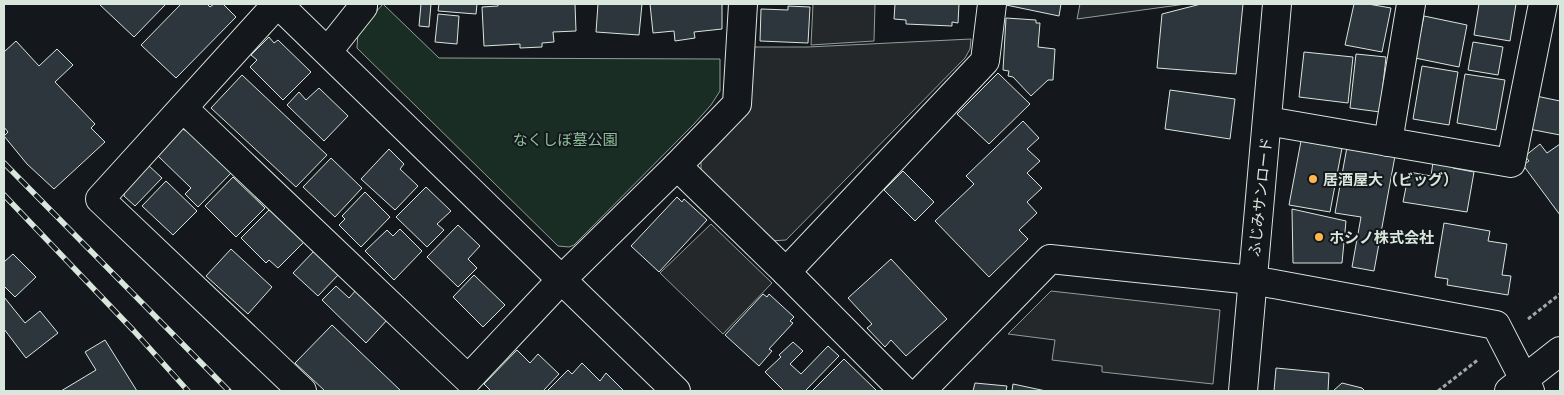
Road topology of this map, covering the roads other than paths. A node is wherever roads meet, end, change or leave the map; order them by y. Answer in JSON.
{"nodes":[{"id":1,"x":278,"y":4,"type":"edge"},
{"id":2,"x":363,"y":4,"type":"edge"},
{"id":3,"x":743,"y":4,"type":"edge"},
{"id":4,"x":992,"y":4,"type":"edge"},
{"id":5,"x":1277,"y":4,"type":"edge"},
{"id":6,"x":1410,"y":4,"type":"edge"},
{"id":7,"x":1543,"y":4,"type":"edge"},
{"id":8,"x":328,"y":51,"type":"junction"},
{"id":9,"x":183,"y":108,"type":"junction"},
{"id":10,"x":1268,"y":121,"type":"junction"},
{"id":11,"x":1388,"y":142,"type":"junction"},
{"id":12,"x":677,"y":166,"type":"junction"},
{"id":13,"x":786,"y":272,"type":"junction"},
{"id":14,"x":561,"y":280,"type":"junction"},
{"id":15,"x":1252,"y":280,"type":"junction"},
{"id":16,"x":1560,"y":351,"type":"edge"},
{"id":17,"x":462,"y":385,"type":"edge"},
{"id":18,"x":1521,"y":388,"type":"edge"},
{"id":19,"x":302,"y":391,"type":"edge"},
{"id":20,"x":676,"y":391,"type":"edge"},
{"id":21,"x":904,"y":391,"type":"edge"},
{"id":22,"x":921,"y":391,"type":"edge"},
{"id":23,"x":1243,"y":391,"type":"edge"}],
"edges":[{"from":1,"to":8,"type":"street"},
{"from":1,"to":9,"type":"street"},
{"from":2,"to":8,"type":"street"},
{"from":3,"to":12,"type":"street"},
{"from":4,"to":13,"type":"street"},
{"from":5,"to":10,"type":"street","name":"ふじみサンロード"},
{"from":6,"to":11,"type":"street"},
{"from":7,"to":11,"type":"street"},
{"from":8,"to":14,"type":"street"},
{"from":9,"to":17,"type":"street"},
{"from":9,"to":19,"type":"street"},
{"from":10,"to":11,"type":"street"},
{"from":10,"to":15,"type":"street","name":"ふじみサンロード"},
{"from":12,"to":13,"type":"street"},
{"from":12,"to":14,"type":"street"},
{"from":13,"to":21,"type":"street"},
{"from":14,"to":17,"type":"street"},
{"from":14,"to":20,"type":"street"},
{"from":15,"to":18,"type":"street"},
{"from":15,"to":22,"type":"street"},
{"from":15,"to":23,"type":"street","name":"ふじみサンロード"},
{"from":16,"to":18,"type":"street"}]}
